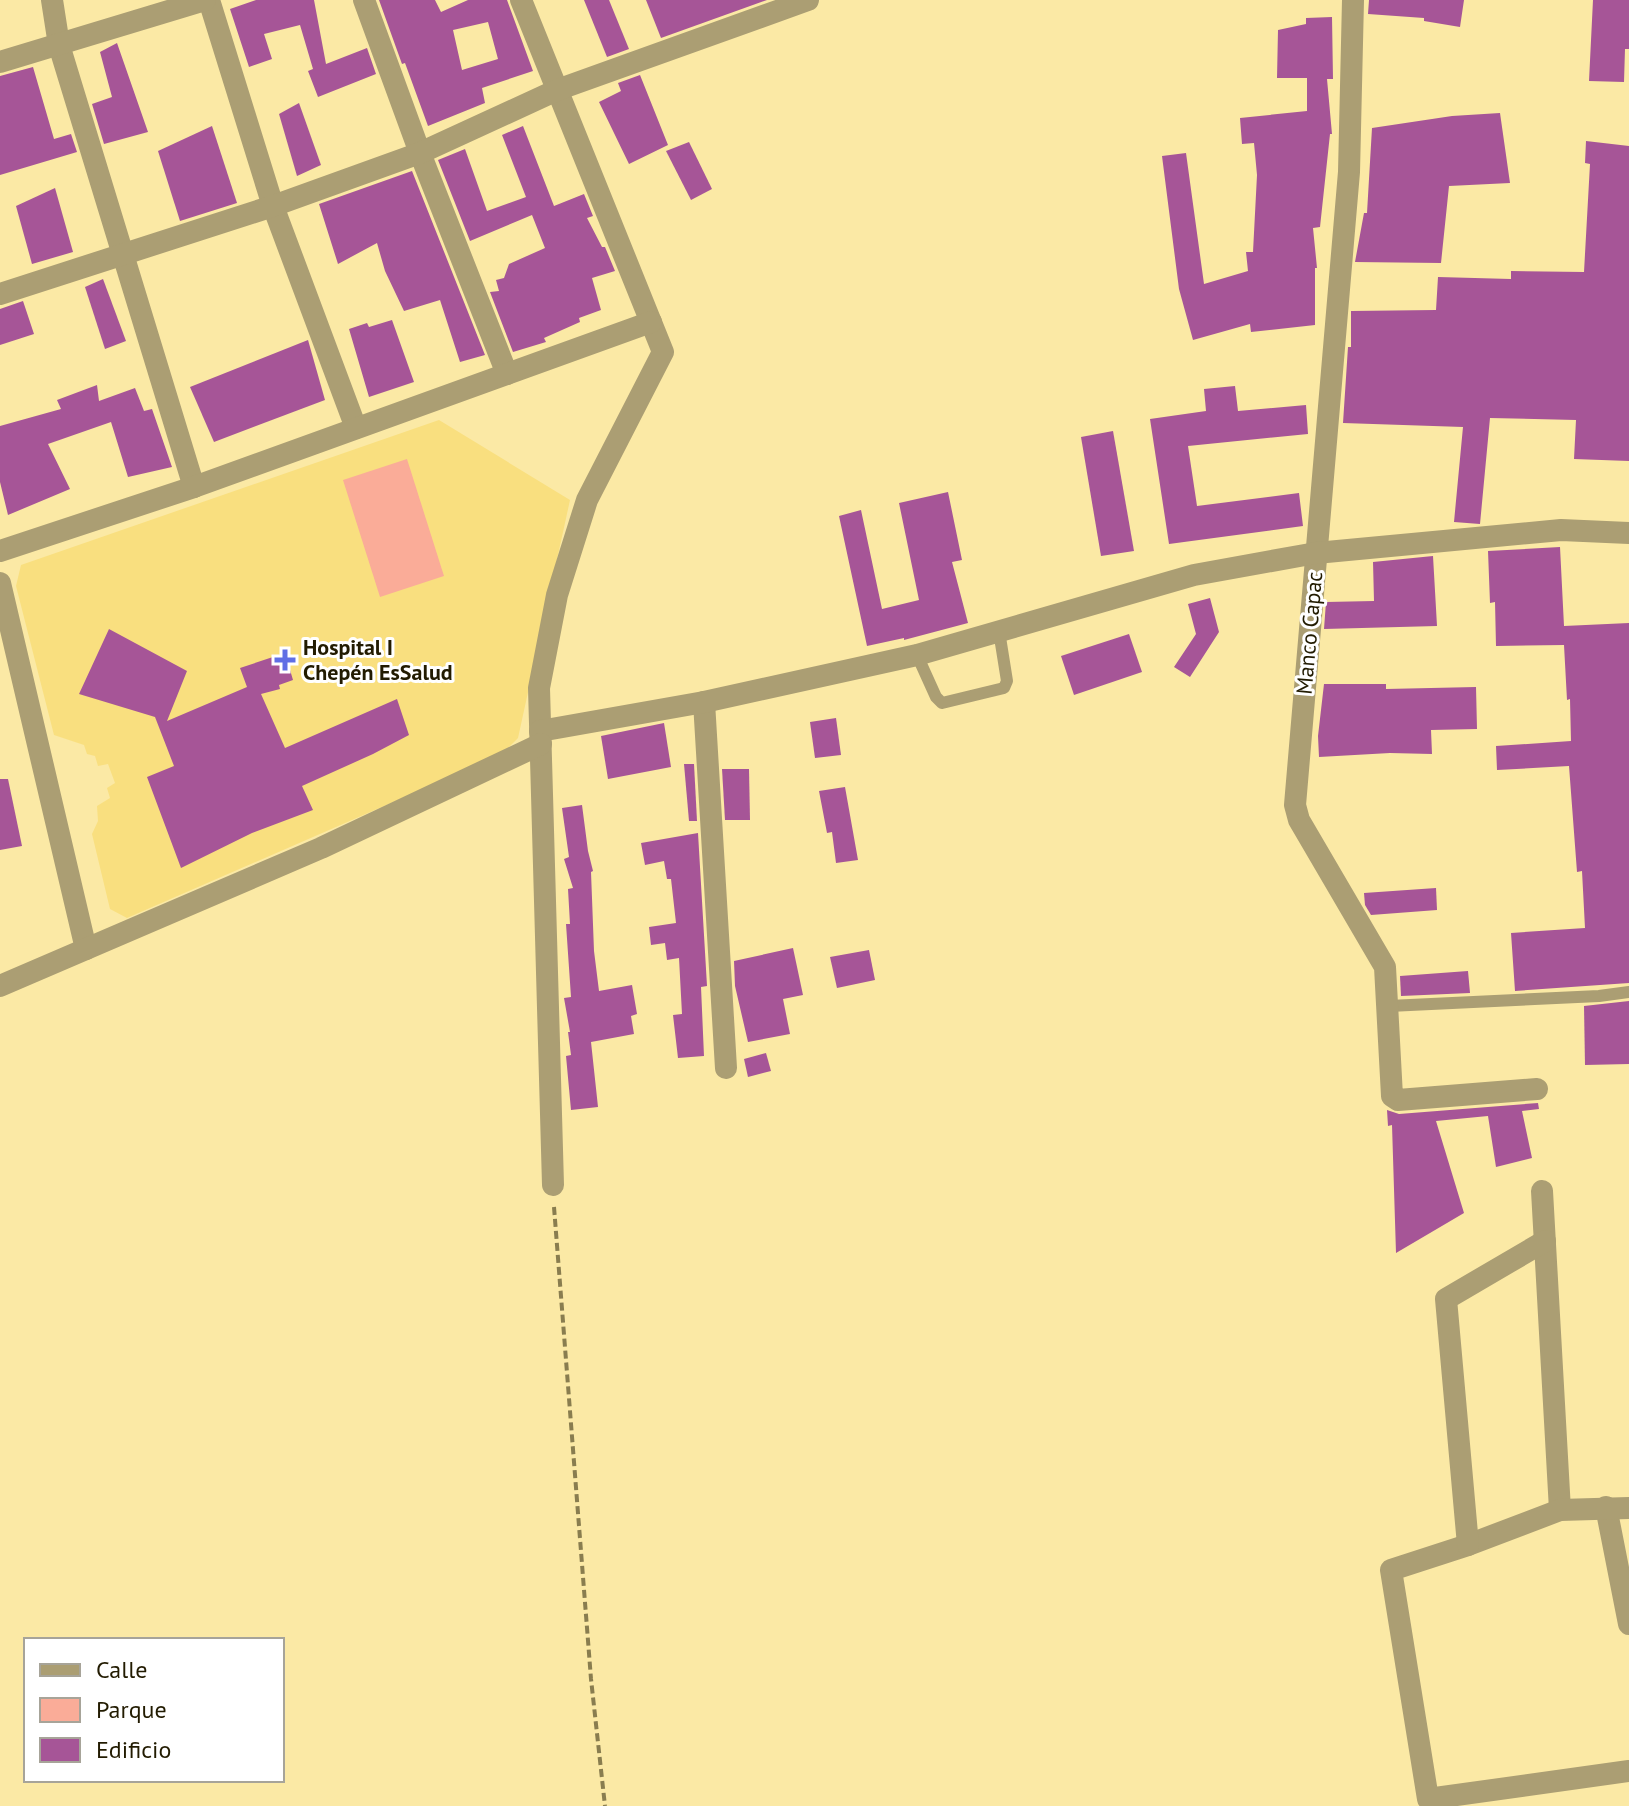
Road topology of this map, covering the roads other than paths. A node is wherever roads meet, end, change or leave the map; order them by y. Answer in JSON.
{"nodes":[{"id":1,"x":52,"y":0,"type":"edge"},
{"id":2,"x":207,"y":0,"type":"edge"},
{"id":3,"x":364,"y":0,"type":"edge"},
{"id":4,"x":521,"y":0,"type":"edge"},
{"id":5,"x":808,"y":0,"type":"edge"},
{"id":6,"x":1353,"y":0,"type":"edge"},
{"id":7,"x":59,"y":45,"type":"junction"},
{"id":8,"x":0,"y":62,"type":"edge"},
{"id":9,"x":557,"y":90,"type":"junction"},
{"id":10,"x":420,"y":153,"type":"junction"},
{"id":11,"x":273,"y":206,"type":"junction"},
{"id":12,"x":123,"y":254,"type":"junction"},
{"id":13,"x":0,"y":294,"type":"edge"},
{"id":14,"x":651,"y":322,"type":"junction"},
{"id":15,"x":507,"y":374,"type":"junction"},
{"id":16,"x":356,"y":428,"type":"junction"},
{"id":17,"x":194,"y":487,"type":"junction"},
{"id":18,"x":1629,"y":533,"type":"edge"},
{"id":19,"x":0,"y":551,"type":"edge"},
{"id":20,"x":1316,"y":553,"type":"junction"},
{"id":21,"x":0,"y":583,"type":"edge"},
{"id":22,"x":999,"y":631,"type":"junction"},
{"id":23,"x":917,"y":655,"type":"junction"},
{"id":24,"x":704,"y":702,"type":"junction"},
{"id":25,"x":541,"y":738,"type":"junction"},
{"id":26,"x":86,"y":949,"type":"junction"},
{"id":27,"x":0,"y":986,"type":"edge"},
{"id":28,"x":1629,"y":992,"type":"edge"},
{"id":29,"x":1389,"y":1006,"type":"junction"},
{"id":30,"x":726,"y":1068,"type":"dead end"},
{"id":31,"x":1537,"y":1089,"type":"dead end"},
{"id":32,"x":553,"y":1185,"type":"road end"},
{"id":33,"x":1542,"y":1191,"type":"dead end"},
{"id":34,"x":1545,"y":1241,"type":"junction"},
{"id":35,"x":1618,"y":1507,"type":"edge"},
{"id":36,"x":1560,"y":1510,"type":"junction"},
{"id":37,"x":1468,"y":1545,"type":"junction"},
{"id":38,"x":1629,"y":1624,"type":"edge"},
{"id":39,"x":1629,"y":1771,"type":"edge"}],
"edges":[{"from":1,"to":7,"type":"street"},
{"from":2,"to":7,"type":"street"},
{"from":2,"to":11,"type":"street"},
{"from":3,"to":10,"type":"street"},
{"from":4,"to":9,"type":"street"},
{"from":5,"to":9,"type":"street"},
{"from":6,"to":20,"type":"street","name":"Manco Capac"},
{"from":7,"to":8,"type":"street"},
{"from":7,"to":12,"type":"street"},
{"from":9,"to":10,"type":"street"},
{"from":9,"to":14,"type":"street"},
{"from":10,"to":11,"type":"street"},
{"from":10,"to":15,"type":"street"},
{"from":11,"to":12,"type":"street"},
{"from":11,"to":16,"type":"street"},
{"from":12,"to":13,"type":"street"},
{"from":12,"to":17,"type":"street"},
{"from":14,"to":15,"type":"street"},
{"from":14,"to":25,"type":"street"},
{"from":15,"to":16,"type":"street"},
{"from":16,"to":17,"type":"street"},
{"from":17,"to":19,"type":"street"},
{"from":18,"to":20,"type":"street"},
{"from":20,"to":22,"type":"street"},
{"from":20,"to":29,"type":"street","name":"Manco Capac"},
{"from":21,"to":26,"type":"street"},
{"from":22,"to":23,"type":"street"},
{"from":22,"to":23,"type":"lane"},
{"from":23,"to":24,"type":"street"},
{"from":24,"to":25,"type":"street"},
{"from":24,"to":30,"type":"street"},
{"from":25,"to":26,"type":"street"},
{"from":25,"to":32,"type":"street"},
{"from":26,"to":27,"type":"street"},
{"from":28,"to":29,"type":"lane"},
{"from":29,"to":31,"type":"street","name":"Manco Capac"},
{"from":33,"to":34,"type":"street"},
{"from":34,"to":36,"type":"street"},
{"from":34,"to":37,"type":"street"},
{"from":35,"to":36,"type":"street"},
{"from":35,"to":38,"type":"street"},
{"from":36,"to":37,"type":"street"},
{"from":37,"to":39,"type":"street"}]}
